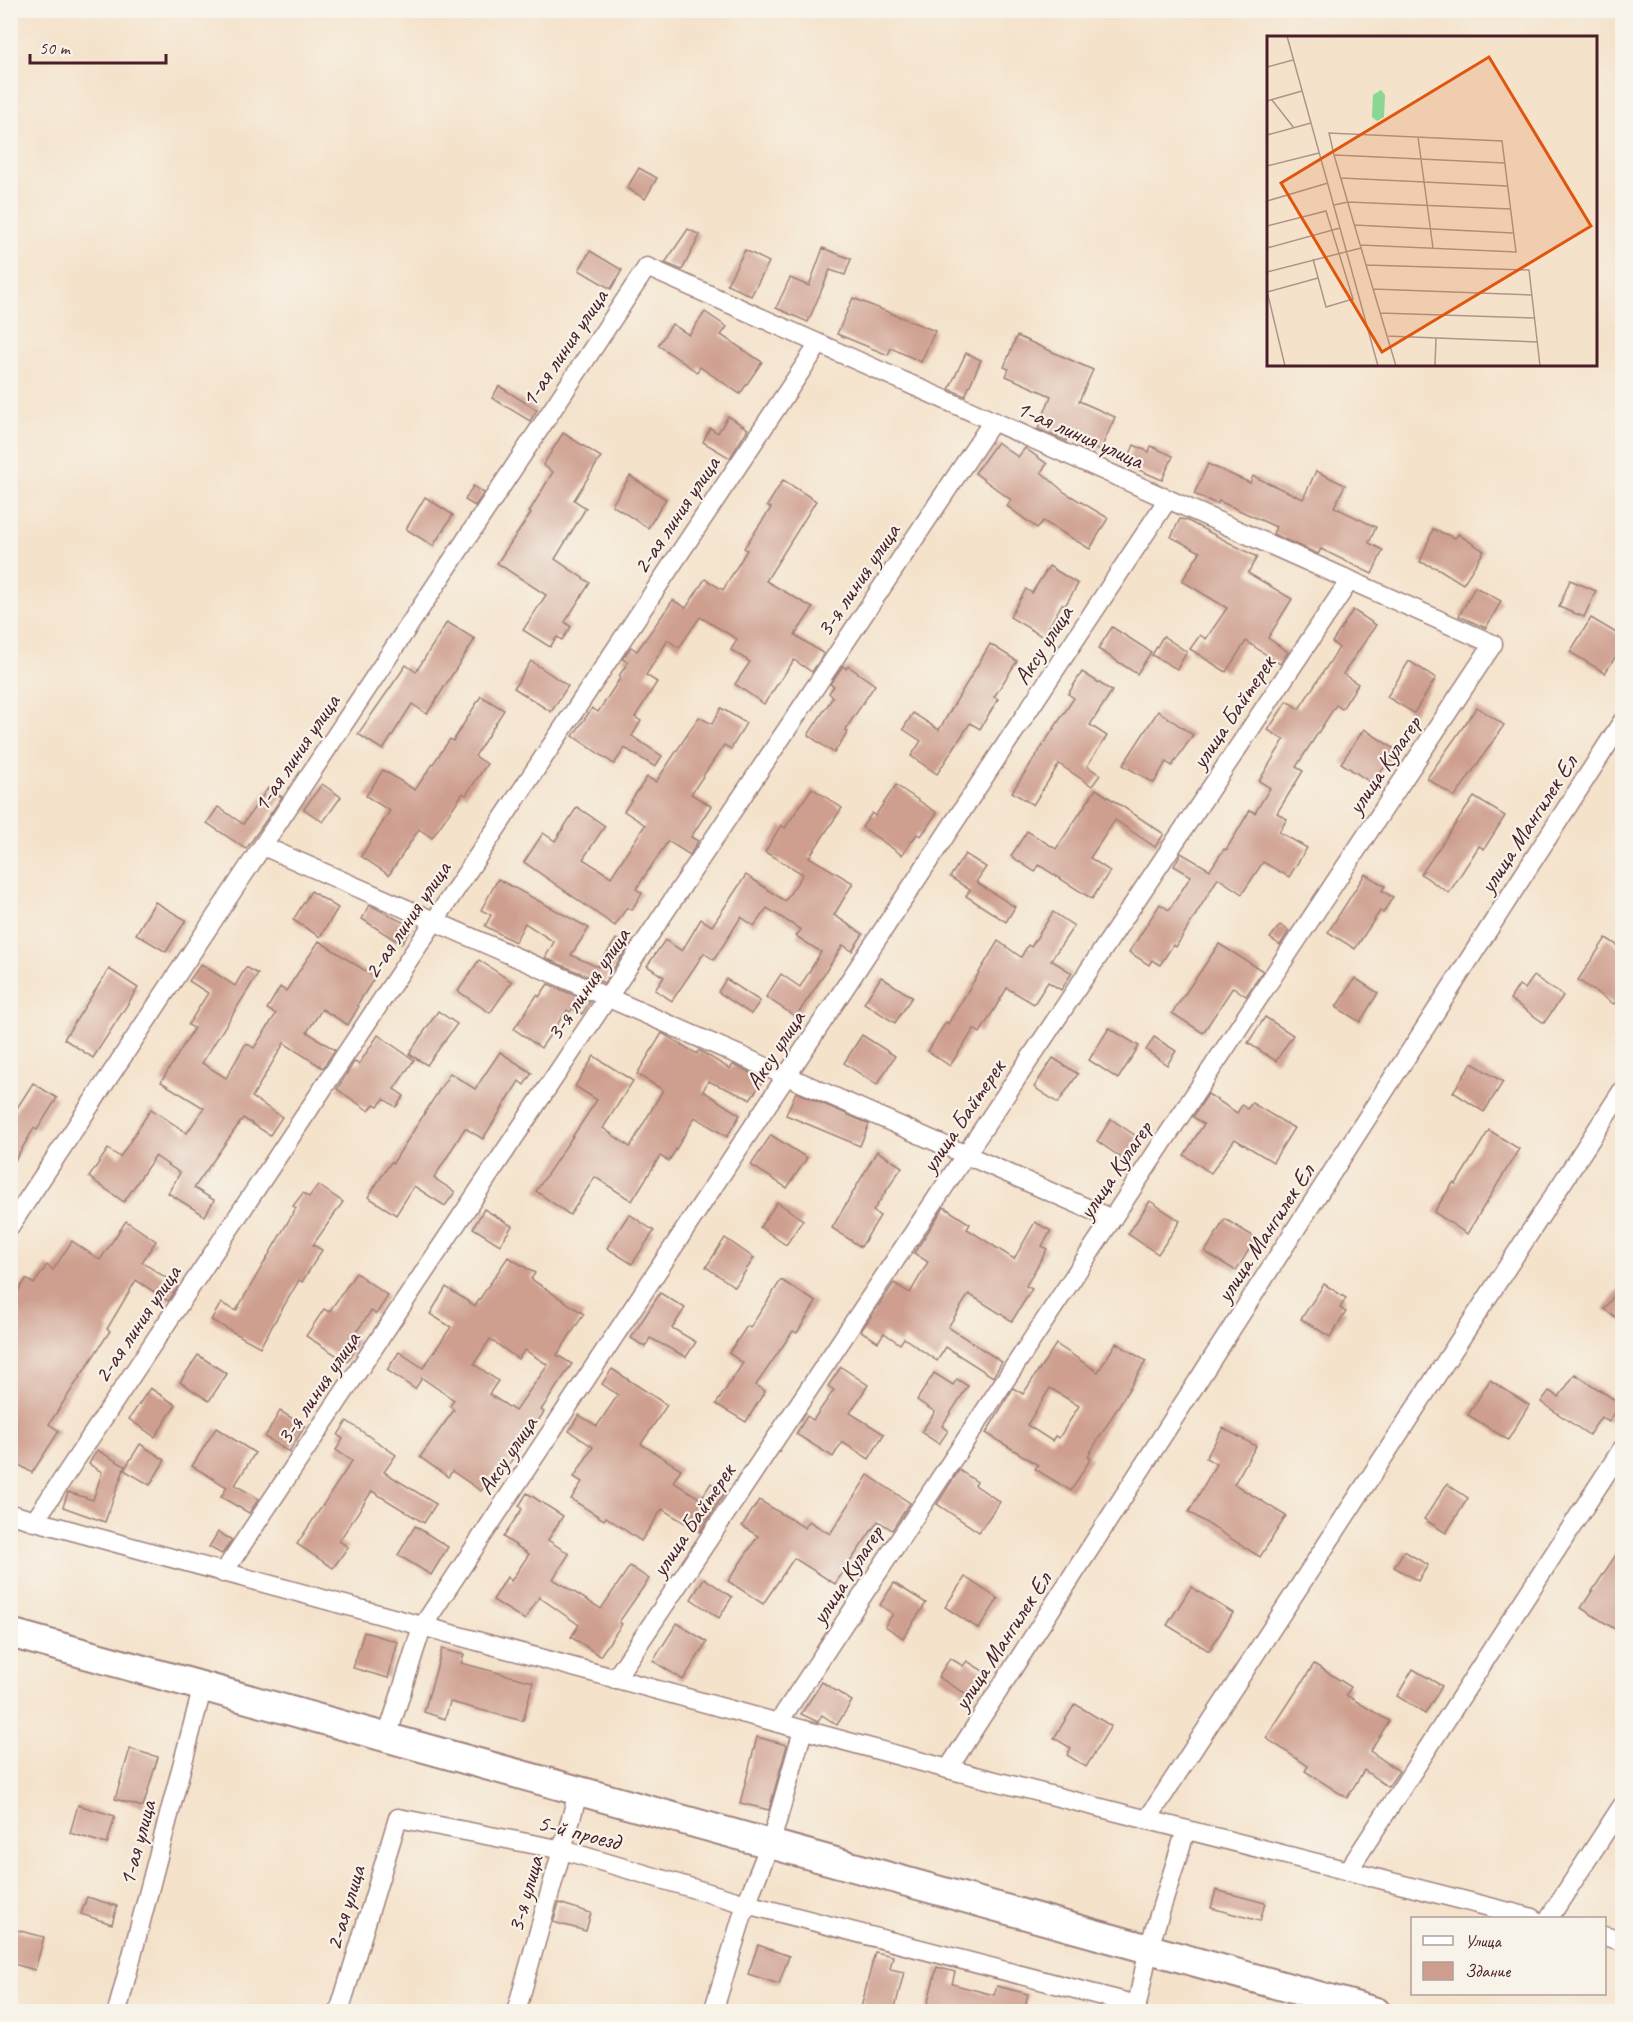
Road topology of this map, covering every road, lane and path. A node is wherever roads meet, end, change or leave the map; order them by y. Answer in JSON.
{"nodes":[{"id":1,"x":819,"y":344,"type":"junction"},
{"id":2,"x":993,"y":421,"type":"junction"},
{"id":3,"x":1168,"y":499,"type":"junction"},
{"id":4,"x":1350,"y":580,"type":"junction"},
{"id":5,"x":1493,"y":644,"type":"joint"},
{"id":6,"x":1623,"y":722,"type":"edge"},
{"id":7,"x":263,"y":846,"type":"junction"},
{"id":8,"x":435,"y":922,"type":"junction"},
{"id":9,"x":608,"y":998,"type":"junction"},
{"id":10,"x":787,"y":1076,"type":"junction"},
{"id":11,"x":1623,"y":1091,"type":"edge"},
{"id":12,"x":966,"y":1155,"type":"junction"},
{"id":13,"x":1112,"y":1219,"type":"junction"},
{"id":14,"x":10,"y":1226,"type":"edge"},
{"id":15,"x":1623,"y":1449,"type":"edge"},
{"id":16,"x":10,"y":1514,"type":"edge"},
{"id":17,"x":34,"y":1522,"type":"junction"},
{"id":18,"x":223,"y":1573,"type":"junction"},
{"id":19,"x":422,"y":1627,"type":"junction"},
{"id":20,"x":10,"y":1633,"type":"edge"},
{"id":21,"x":615,"y":1679,"type":"junction"},
{"id":22,"x":203,"y":1686,"type":"junction"},
{"id":23,"x":778,"y":1723,"type":"junction"},
{"id":24,"x":804,"y":1730,"type":"junction"},
{"id":25,"x":387,"y":1737,"type":"junction"},
{"id":26,"x":948,"y":1769,"type":"junction"},
{"id":27,"x":579,"y":1790,"type":"junction"},
{"id":28,"x":1623,"y":1806,"type":"edge"},
{"id":29,"x":398,"y":1818,"type":"joint"},
{"id":30,"x":1147,"y":1820,"type":"junction"},
{"id":31,"x":1186,"y":1830,"type":"junction"},
{"id":32,"x":771,"y":1842,"type":"junction"},
{"id":33,"x":563,"y":1850,"type":"junction"},
{"id":34,"x":1348,"y":1871,"type":"junction"},
{"id":35,"x":746,"y":1904,"type":"junction"},
{"id":36,"x":1529,"y":1917,"type":"edge"},
{"id":37,"x":1550,"y":1917,"type":"edge"},
{"id":38,"x":1606,"y":1936,"type":"edge"},
{"id":39,"x":1623,"y":1941,"type":"edge"},
{"id":40,"x":1149,"y":1947,"type":"junction"},
{"id":41,"x":1137,"y":2008,"type":"edge"},
{"id":42,"x":117,"y":2012,"type":"edge"},
{"id":43,"x":339,"y":2012,"type":"edge"},
{"id":44,"x":516,"y":2012,"type":"edge"},
{"id":45,"x":713,"y":2012,"type":"edge"},
{"id":46,"x":1376,"y":2012,"type":"edge"}],
"edges":[{"from":1,"to":2,"type":"street","name":"1-ая линия улица"},
{"from":1,"to":7,"type":"street","name":"1-ая линия улица"},
{"from":1,"to":8,"type":"street","name":"2-ая линия улица"},
{"from":2,"to":3,"type":"street","name":"1-ая линия улица"},
{"from":2,"to":9,"type":"street","name":"3-я линия улица"},
{"from":3,"to":4,"type":"street","name":"1-ая линия улица"},
{"from":3,"to":10,"type":"street","name":"Аксу улица"},
{"from":4,"to":5,"type":"street","name":"1-ая линия улица"},
{"from":4,"to":12,"type":"street","name":"улица Байтерек"},
{"from":5,"to":13,"type":"street","name":"улица Кулагер"},
{"from":6,"to":26,"type":"street","name":"улица Мангилек Ел"},
{"from":7,"to":8,"type":"street"},
{"from":7,"to":14,"type":"street","name":"1-ая линия улица"},
{"from":8,"to":9,"type":"street"},
{"from":8,"to":17,"type":"street","name":"2-ая линия улица"},
{"from":9,"to":10,"type":"street"},
{"from":9,"to":18,"type":"street","name":"3-я линия улица"},
{"from":10,"to":12,"type":"street"},
{"from":10,"to":19,"type":"street","name":"Аксу улица"},
{"from":11,"to":30,"type":"street"},
{"from":12,"to":13,"type":"street"},
{"from":12,"to":21,"type":"street","name":"улица Байтерек"},
{"from":13,"to":23,"type":"street","name":"улица Кулагер"},
{"from":15,"to":34,"type":"street"},
{"from":16,"to":17,"type":"street"},
{"from":17,"to":18,"type":"street"},
{"from":18,"to":19,"type":"street"},
{"from":19,"to":21,"type":"street"},
{"from":19,"to":25,"type":"street","name":"Аксу улица"},
{"from":20,"to":22,"type":"main road"},
{"from":21,"to":23,"type":"street"},
{"from":22,"to":25,"type":"main road"},
{"from":22,"to":42,"type":"street","name":"1-ая улица"},
{"from":23,"to":24,"type":"street"},
{"from":24,"to":26,"type":"street"},
{"from":24,"to":32,"type":"street"},
{"from":25,"to":27,"type":"main road"},
{"from":26,"to":30,"type":"street"},
{"from":27,"to":32,"type":"main road"},
{"from":27,"to":33,"type":"street","name":"3-я улица"},
{"from":28,"to":37,"type":"street"},
{"from":29,"to":33,"type":"street","name":"5-й проезд"},
{"from":29,"to":43,"type":"street","name":"2-ая улица"},
{"from":30,"to":31,"type":"street"},
{"from":31,"to":34,"type":"street"},
{"from":31,"to":40,"type":"street"},
{"from":32,"to":35,"type":"street"},
{"from":32,"to":40,"type":"main road"},
{"from":33,"to":35,"type":"street","name":"5-й проезд"},
{"from":33,"to":44,"type":"street","name":"3-я улица"},
{"from":34,"to":36,"type":"street"},
{"from":35,"to":41,"type":"street","name":"5-й проезд"},
{"from":35,"to":45,"type":"street"},
{"from":38,"to":39,"type":"street"},
{"from":40,"to":41,"type":"street"},
{"from":40,"to":46,"type":"main road"}]}
